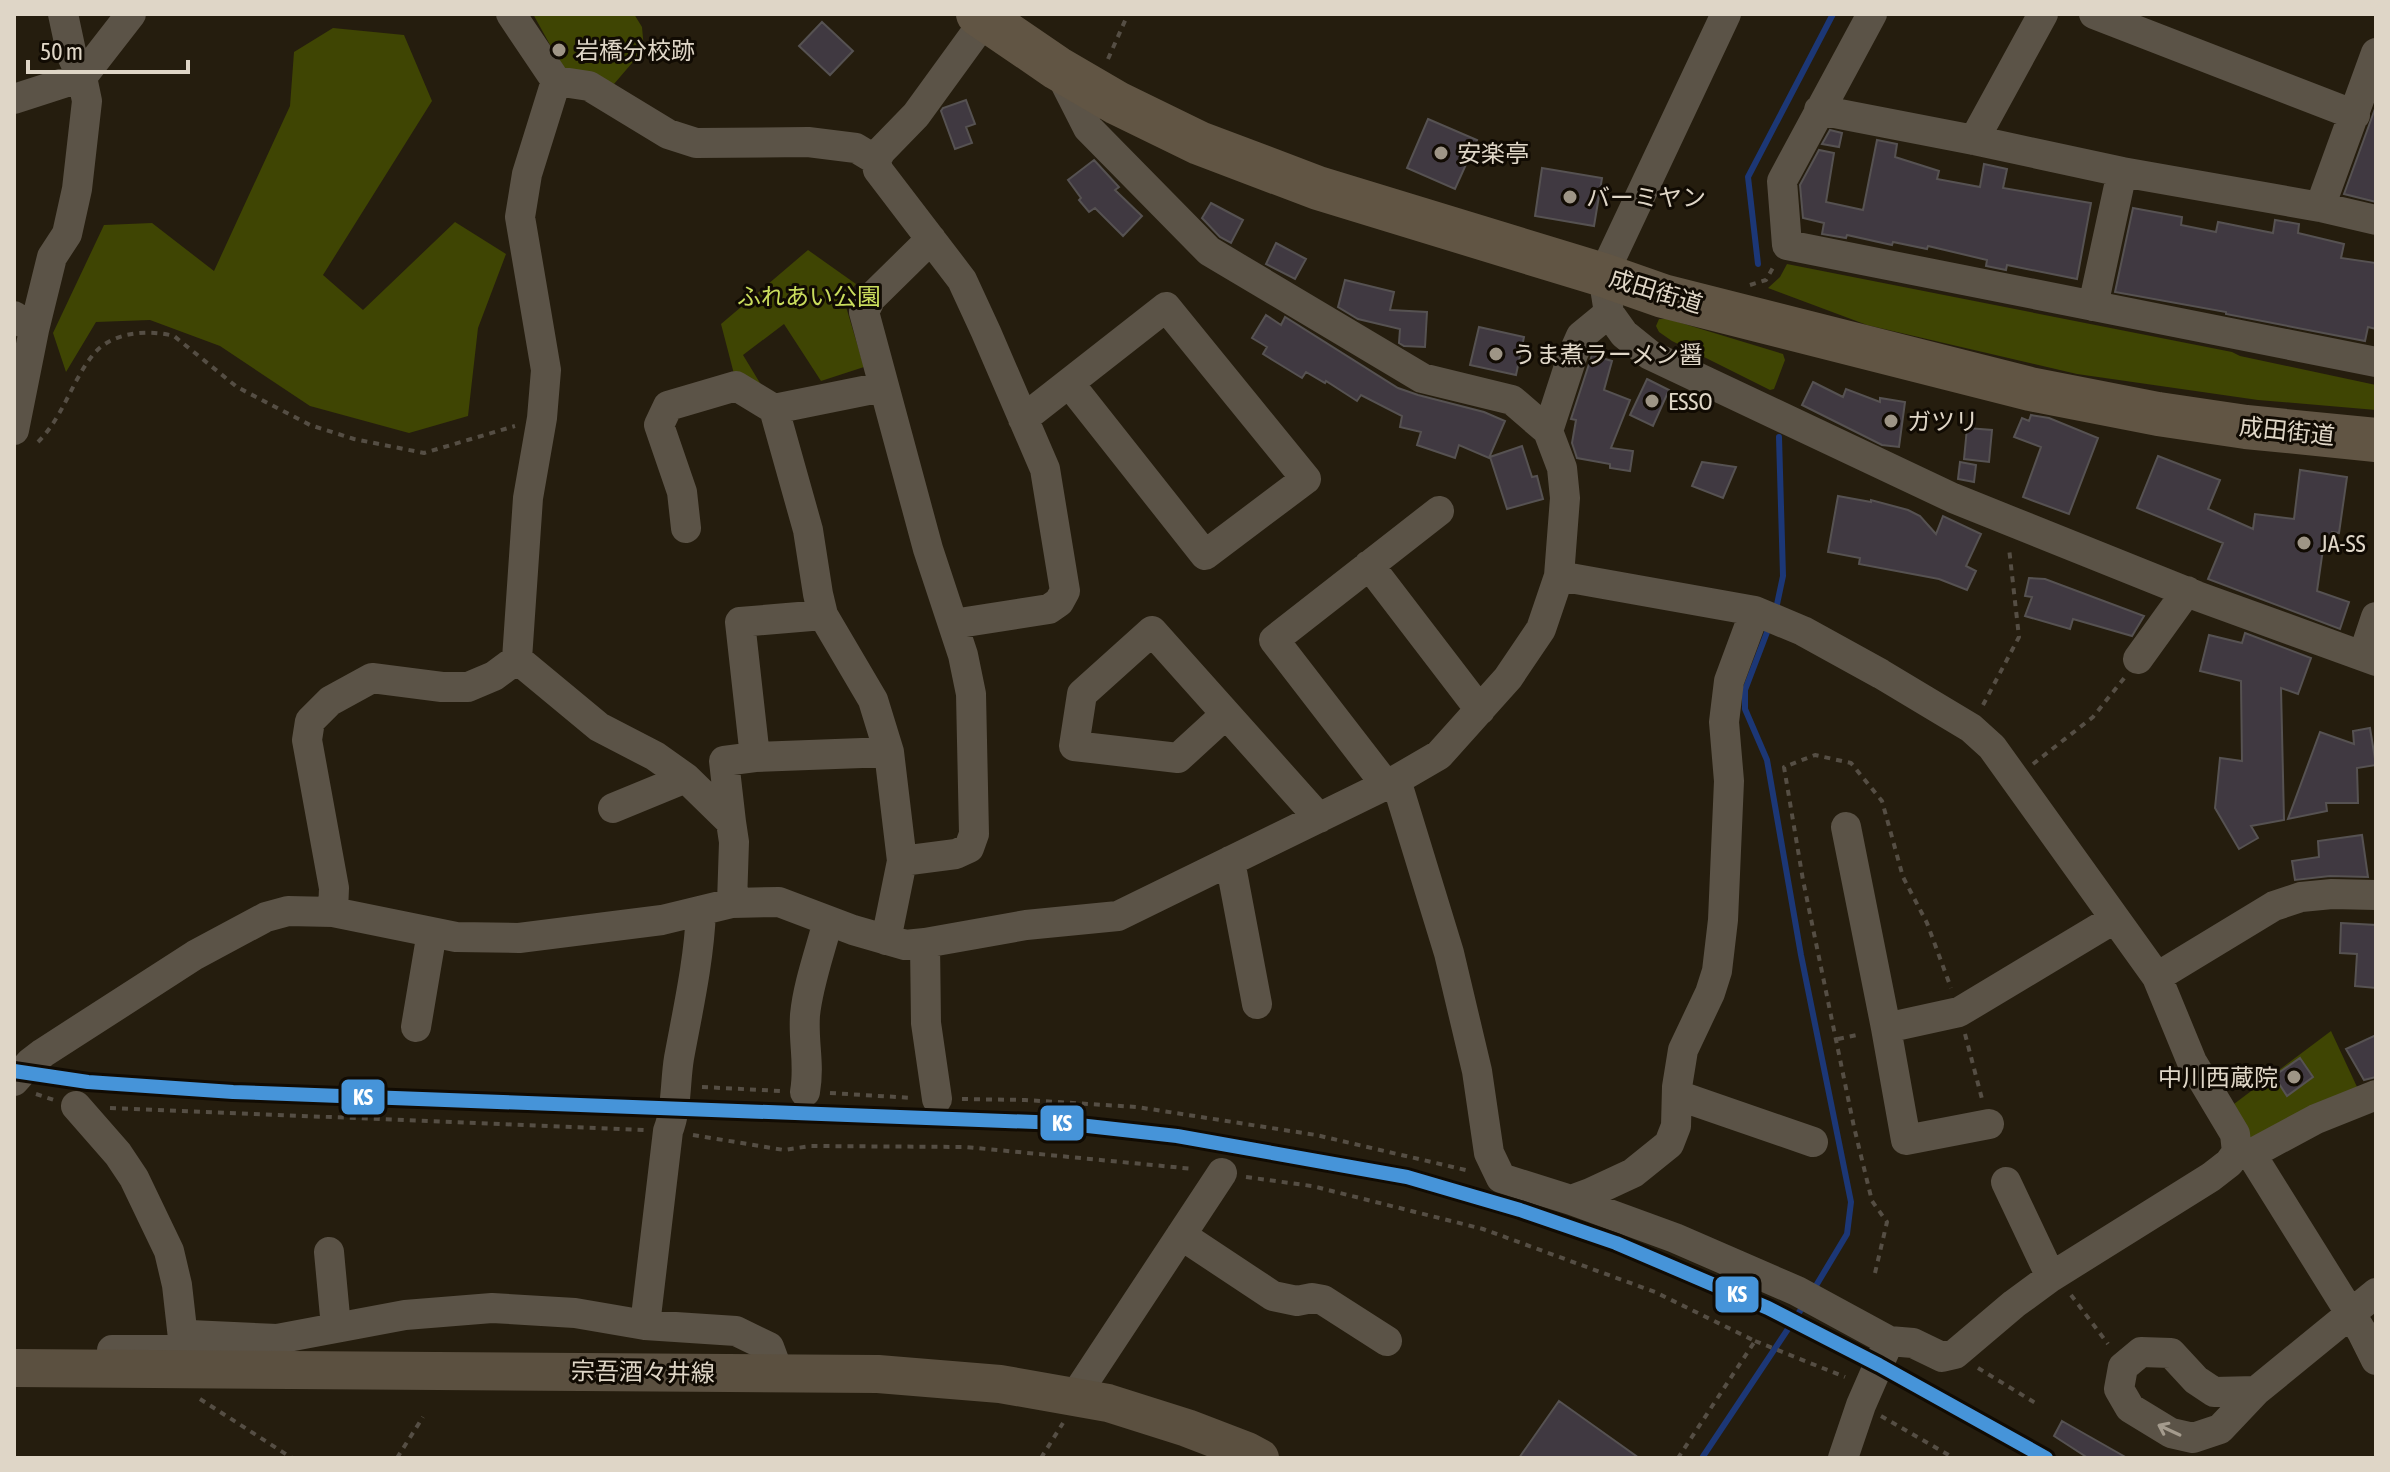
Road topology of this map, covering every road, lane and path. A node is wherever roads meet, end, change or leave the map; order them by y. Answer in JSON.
{"nodes":[{"id":1,"x":63,"y":14,"type":"edge"},
{"id":2,"x":131,"y":14,"type":"edge"},
{"id":3,"x":511,"y":14,"type":"edge"},
{"id":4,"x":1128,"y":14,"type":"edge"},
{"id":5,"x":1726,"y":14,"type":"edge"},
{"id":6,"x":1872,"y":14,"type":"edge"},
{"id":7,"x":2043,"y":14,"type":"edge"},
{"id":8,"x":2094,"y":14,"type":"edge"},
{"id":9,"x":981,"y":17,"type":"edge"},
{"id":10,"x":2376,"y":53,"type":"edge"},
{"id":11,"x":82,"y":77,"type":"junction"},
{"id":12,"x":1075,"y":78,"type":"junction"},
{"id":13,"x":556,"y":81,"type":"junction"},
{"id":14,"x":14,"y":99,"type":"edge"},
{"id":15,"x":1819,"y":110,"type":"junction"},
{"id":16,"x":2355,"y":115,"type":"junction"},
{"id":17,"x":1974,"y":140,"type":"junction"},
{"id":18,"x":876,"y":160,"type":"junction"},
{"id":19,"x":2122,"y":172,"type":"junction"},
{"id":20,"x":2320,"y":207,"type":"junction"},
{"id":21,"x":2376,"y":220,"type":"edge"},
{"id":22,"x":931,"y":239,"type":"junction"},
{"id":23,"x":1787,"y":245,"type":"junction"},
{"id":24,"x":1739,"y":289,"type":"dead end"},
{"id":25,"x":1606,"y":294,"type":"junction"},
{"id":26,"x":2093,"y":306,"type":"junction"},
{"id":27,"x":24,"y":323,"type":"edge"},
{"id":28,"x":2376,"y":362,"type":"edge"},
{"id":29,"x":1069,"y":383,"type":"junction"},
{"id":30,"x":883,"y":387,"type":"junction"},
{"id":31,"x":774,"y":409,"type":"junction"},
{"id":32,"x":542,"y":418,"type":"junction"},
{"id":33,"x":1023,"y":419,"type":"junction"},
{"id":34,"x":1548,"y":431,"type":"junction"},
{"id":35,"x":2376,"y":440,"type":"edge"},
{"id":36,"x":15,"y":444,"type":"edge"},
{"id":37,"x":1439,"y":511,"type":"dead end"},
{"id":38,"x":2012,"y":521,"type":"junction"},
{"id":39,"x":686,"y":528,"type":"dead end"},
{"id":40,"x":1369,"y":565,"type":"junction"},
{"id":41,"x":1559,"y":576,"type":"junction"},
{"id":42,"x":2187,"y":591,"type":"junction"},
{"id":43,"x":1755,"y":611,"type":"junction"},
{"id":44,"x":823,"y":615,"type":"junction"},
{"id":45,"x":2376,"y":617,"type":"edge"},
{"id":46,"x":953,"y":624,"type":"junction"},
{"id":47,"x":517,"y":659,"type":"junction"},
{"id":48,"x":2138,"y":659,"type":"joint"},
{"id":49,"x":2370,"y":659,"type":"edge"},
{"id":50,"x":1480,"y":710,"type":"junction"},
{"id":51,"x":1226,"y":714,"type":"junction"},
{"id":52,"x":1971,"y":728,"type":"junction"},
{"id":53,"x":889,"y":752,"type":"junction"},
{"id":54,"x":755,"y":757,"type":"junction"},
{"id":55,"x":2015,"y":777,"type":"junction"},
{"id":56,"x":686,"y":778,"type":"junction"},
{"id":57,"x":1391,"y":782,"type":"junction"},
{"id":58,"x":613,"y":808,"type":"dead end"},
{"id":59,"x":1319,"y":818,"type":"junction"},
{"id":60,"x":731,"y":822,"type":"junction"},
{"id":61,"x":1846,"y":827,"type":"dead end"},
{"id":62,"x":902,"y":861,"type":"junction"},
{"id":63,"x":1230,"y":861,"type":"junction"},
{"id":64,"x":2376,"y":895,"type":"edge"},
{"id":65,"x":732,"y":903,"type":"junction"},
{"id":66,"x":701,"y":911,"type":"junction"},
{"id":67,"x":333,"y":912,"type":"junction"},
{"id":68,"x":2114,"y":919,"type":"junction"},
{"id":69,"x":828,"y":921,"type":"junction"},
{"id":70,"x":432,"y":932,"type":"junction"},
{"id":71,"x":886,"y":940,"type":"junction"},
{"id":72,"x":925,"y":943,"type":"junction"},
{"id":73,"x":2157,"y":977,"type":"junction"},
{"id":74,"x":1257,"y":1004,"type":"dead end"},
{"id":75,"x":1959,"y":1012,"type":"junction"},
{"id":76,"x":416,"y":1027,"type":"dead end"},
{"id":77,"x":1886,"y":1028,"type":"junction"},
{"id":78,"x":21,"y":1086,"type":"edge"},
{"id":79,"x":675,"y":1086,"type":"junction"},
{"id":80,"x":805,"y":1092,"type":"junction"},
{"id":81,"x":1677,"y":1095,"type":"junction"},
{"id":82,"x":2376,"y":1095,"type":"edge"},
{"id":83,"x":937,"y":1099,"type":"junction"},
{"id":84,"x":76,"y":1106,"type":"junction"},
{"id":85,"x":1989,"y":1124,"type":"joint"},
{"id":86,"x":668,"y":1131,"type":"junction"},
{"id":87,"x":1813,"y":1142,"type":"dead end"},
{"id":88,"x":2244,"y":1153,"type":"junction"},
{"id":89,"x":1222,"y":1173,"type":"junction"},
{"id":90,"x":1501,"y":1178,"type":"junction"},
{"id":91,"x":2006,"y":1182,"type":"dead end"},
{"id":92,"x":1571,"y":1200,"type":"junction"},
{"id":93,"x":1181,"y":1235,"type":"junction"},
{"id":94,"x":329,"y":1252,"type":"dead end"},
{"id":95,"x":2054,"y":1276,"type":"junction"},
{"id":96,"x":2376,"y":1293,"type":"edge"},
{"id":97,"x":2349,"y":1313,"type":"junction"},
{"id":98,"x":645,"y":1325,"type":"junction"},
{"id":99,"x":336,"y":1327,"type":"junction"},
{"id":100,"x":1387,"y":1341,"type":"dead end"},
{"id":101,"x":1755,"y":1341,"type":"junction"},
{"id":102,"x":1889,"y":1341,"type":"junction"},
{"id":103,"x":2108,"y":1344,"type":"dead end"},
{"id":104,"x":14,"y":1351,"type":"edge"},
{"id":105,"x":1955,"y":1354,"type":"junction"},
{"id":106,"x":2376,"y":1360,"type":"edge"},
{"id":107,"x":174,"y":1363,"type":"junction"},
{"id":108,"x":14,"y":1368,"type":"edge"},
{"id":109,"x":779,"y":1374,"type":"junction"},
{"id":110,"x":2256,"y":1391,"type":"dead end"},
{"id":111,"x":1075,"y":1396,"type":"junction"},
{"id":112,"x":1866,"y":1396,"type":"junction"},
{"id":113,"x":2037,"y":1404,"type":"dead end"},
{"id":114,"x":423,"y":1417,"type":"dead end"},
{"id":115,"x":292,"y":1458,"type":"edge"},
{"id":116,"x":397,"y":1458,"type":"edge"},
{"id":117,"x":1041,"y":1458,"type":"edge"},
{"id":118,"x":1260,"y":1458,"type":"edge"},
{"id":119,"x":1678,"y":1458,"type":"edge"},
{"id":120,"x":1843,"y":1458,"type":"edge"},
{"id":121,"x":1954,"y":1458,"type":"edge"}],
"edges":[{"from":1,"to":11,"type":"street"},
{"from":2,"to":11,"type":"street"},
{"from":3,"to":13,"type":"street"},
{"from":4,"to":12,"type":"path"},
{"from":5,"to":25,"type":"street"},
{"from":6,"to":15,"type":"street"},
{"from":7,"to":17,"type":"street"},
{"from":8,"to":16,"type":"street"},
{"from":9,"to":12,"type":"highway","name":"成田街道"},
{"from":9,"to":18,"type":"street"},
{"from":10,"to":16,"type":"street"},
{"from":11,"to":14,"type":"street"},
{"from":11,"to":27,"type":"street"},
{"from":12,"to":25,"type":"highway","name":"成田街道"},
{"from":12,"to":34,"type":"street"},
{"from":13,"to":18,"type":"street"},
{"from":13,"to":32,"type":"street"},
{"from":15,"to":17,"type":"street"},
{"from":15,"to":23,"type":"street"},
{"from":16,"to":20,"type":"street"},
{"from":17,"to":19,"type":"street"},
{"from":18,"to":22,"type":"street"},
{"from":19,"to":20,"type":"street"},
{"from":19,"to":26,"type":"street"},
{"from":20,"to":21,"type":"street"},
{"from":22,"to":30,"type":"street"},
{"from":22,"to":33,"type":"street"},
{"from":23,"to":24,"type":"path"},
{"from":23,"to":26,"type":"street"},
{"from":25,"to":34,"type":"street"},
{"from":25,"to":35,"type":"highway","name":"成田街道"},
{"from":25,"to":38,"type":"street"},
{"from":26,"to":28,"type":"street"},
{"from":27,"to":36,"type":"street"},
{"from":29,"to":29,"type":"street"},
{"from":29,"to":33,"type":"street"},
{"from":30,"to":31,"type":"street"},
{"from":30,"to":46,"type":"street"},
{"from":31,"to":39,"type":"street"},
{"from":31,"to":44,"type":"street"},
{"from":32,"to":36,"type":"path"},
{"from":32,"to":47,"type":"street"},
{"from":33,"to":46,"type":"street"},
{"from":34,"to":41,"type":"street"},
{"from":37,"to":40,"type":"street"},
{"from":38,"to":42,"type":"street"},
{"from":38,"to":52,"type":"path"},
{"from":40,"to":50,"type":"street"},
{"from":40,"to":57,"type":"street"},
{"from":41,"to":43,"type":"street"},
{"from":41,"to":50,"type":"street"},
{"from":42,"to":48,"type":"street"},
{"from":42,"to":49,"type":"street"},
{"from":43,"to":52,"type":"street"},
{"from":43,"to":81,"type":"street"},
{"from":44,"to":53,"type":"street"},
{"from":44,"to":54,"type":"street"},
{"from":45,"to":49,"type":"street"},
{"from":46,"to":62,"type":"street"},
{"from":47,"to":56,"type":"street"},
{"from":47,"to":67,"type":"street"},
{"from":48,"to":55,"type":"path"},
{"from":50,"to":57,"type":"street"},
{"from":51,"to":51,"type":"street"},
{"from":51,"to":59,"type":"street"},
{"from":52,"to":55,"type":"street"},
{"from":53,"to":54,"type":"street"},
{"from":53,"to":62,"type":"street"},
{"from":54,"to":60,"type":"street"},
{"from":55,"to":68,"type":"street"},
{"from":56,"to":58,"type":"street"},
{"from":56,"to":60,"type":"street"},
{"from":57,"to":59,"type":"street"},
{"from":57,"to":90,"type":"street"},
{"from":59,"to":63,"type":"street"},
{"from":60,"to":65,"type":"street"},
{"from":61,"to":77,"type":"street"},
{"from":62,"to":71,"type":"street"},
{"from":63,"to":72,"type":"street"},
{"from":63,"to":74,"type":"street"},
{"from":64,"to":73,"type":"street"},
{"from":65,"to":66,"type":"street"},
{"from":65,"to":69,"type":"street"},
{"from":66,"to":70,"type":"street"},
{"from":66,"to":79,"type":"street"},
{"from":67,"to":70,"type":"street"},
{"from":67,"to":78,"type":"street"},
{"from":68,"to":73,"type":"street"},
{"from":68,"to":75,"type":"street"},
{"from":69,"to":71,"type":"street"},
{"from":69,"to":80,"type":"street"},
{"from":70,"to":76,"type":"street"},
{"from":71,"to":72,"type":"street"},
{"from":72,"to":83,"type":"street"},
{"from":73,"to":88,"type":"street"},
{"from":75,"to":77,"type":"street"},
{"from":75,"to":85,"type":"path"},
{"from":77,"to":85,"type":"street"},
{"from":78,"to":84,"type":"path"},
{"from":79,"to":80,"type":"path"},
{"from":79,"to":86,"type":"street"},
{"from":80,"to":83,"type":"path"},
{"from":81,"to":87,"type":"street"},
{"from":81,"to":92,"type":"street"},
{"from":82,"to":88,"type":"street"},
{"from":83,"to":90,"type":"path"},
{"from":84,"to":86,"type":"path"},
{"from":84,"to":107,"type":"street"},
{"from":86,"to":89,"type":"path"},
{"from":86,"to":98,"type":"street"},
{"from":88,"to":95,"type":"street"},
{"from":88,"to":97,"type":"street"},
{"from":89,"to":93,"type":"street"},
{"from":89,"to":101,"type":"path"},
{"from":90,"to":92,"type":"street"},
{"from":91,"to":95,"type":"street"},
{"from":92,"to":102,"type":"street"},
{"from":93,"to":100,"type":"street"},
{"from":93,"to":111,"type":"street"},
{"from":94,"to":99,"type":"street"},
{"from":95,"to":103,"type":"path"},
{"from":95,"to":105,"type":"street"},
{"from":96,"to":97,"type":"street"},
{"from":97,"to":106,"type":"street"},
{"from":97,"to":110,"type":"street"},
{"from":98,"to":99,"type":"street"},
{"from":98,"to":109,"type":"street"},
{"from":99,"to":107,"type":"street"},
{"from":101,"to":112,"type":"path"},
{"from":101,"to":119,"type":"path"},
{"from":102,"to":105,"type":"street"},
{"from":102,"to":112,"type":"street"},
{"from":104,"to":107,"type":"street"},
{"from":105,"to":113,"type":"path"},
{"from":107,"to":108,"type":"main road","name":"宗吾酒々井線"},
{"from":107,"to":109,"type":"main road","name":"宗吾酒々井線"},
{"from":107,"to":115,"type":"path"},
{"from":109,"to":111,"type":"main road","name":"宗吾酒々井線"},
{"from":111,"to":117,"type":"path"},
{"from":111,"to":118,"type":"main road","name":"宗吾酒々井線"},
{"from":112,"to":120,"type":"street"},
{"from":112,"to":121,"type":"path"},
{"from":114,"to":116,"type":"path"}]}
